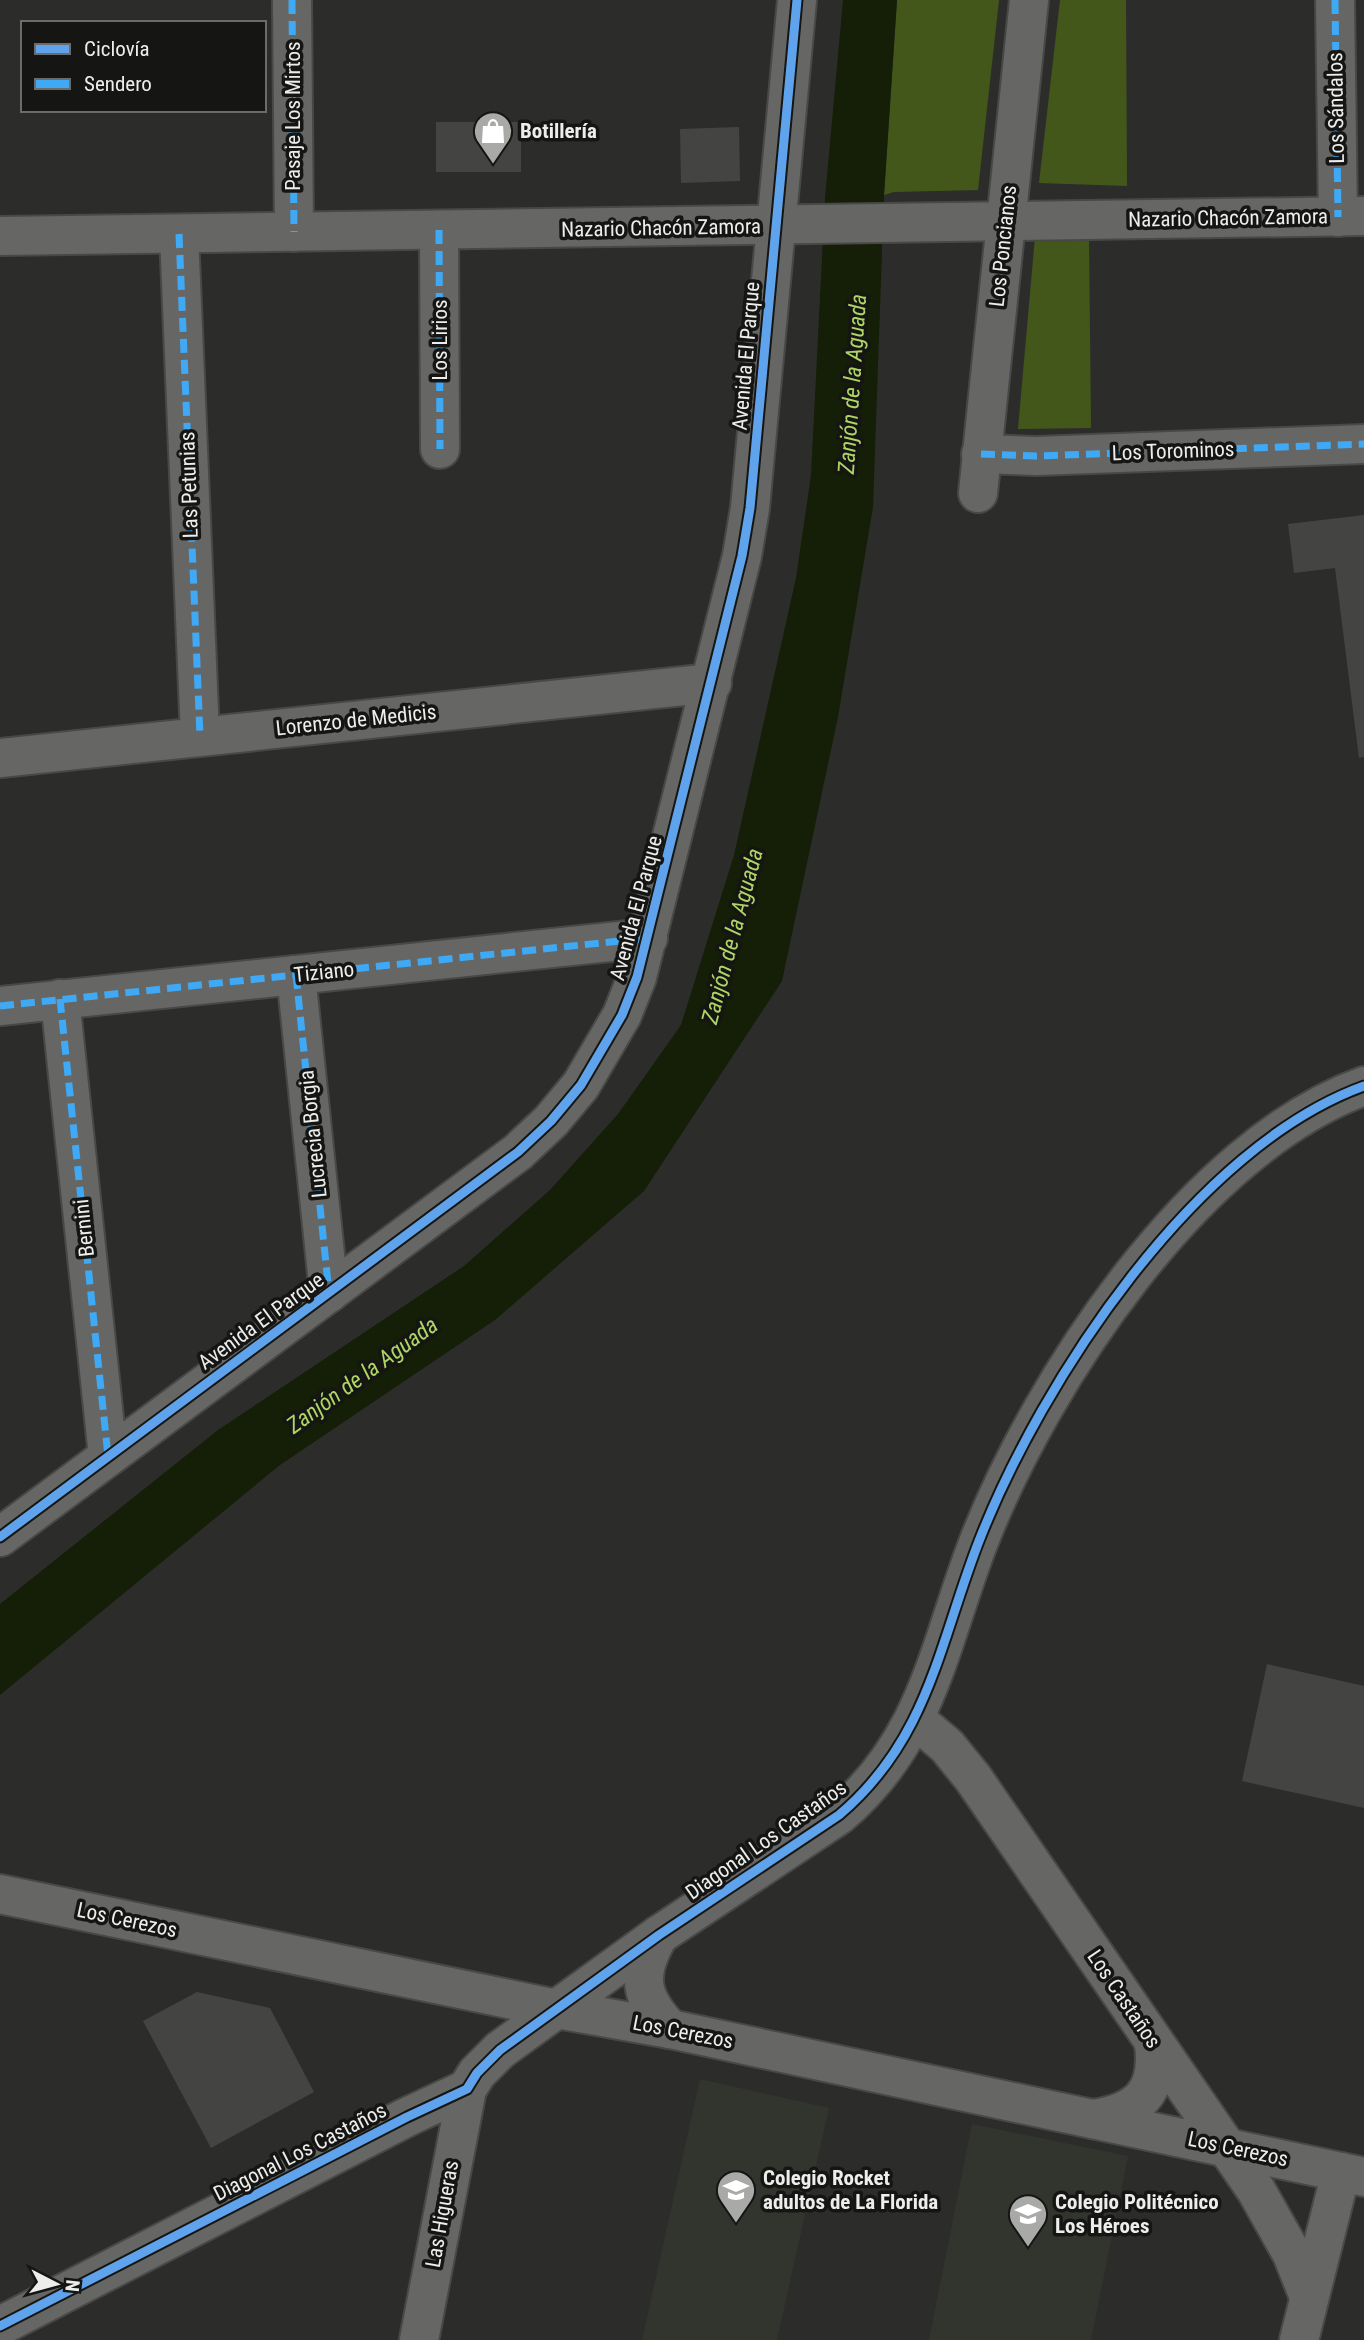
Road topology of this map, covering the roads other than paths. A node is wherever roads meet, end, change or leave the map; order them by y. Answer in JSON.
{"nodes":[{"id":1,"x":292,"y":0,"type":"edge"},
{"id":2,"x":797,"y":0,"type":"edge"},
{"id":3,"x":1029,"y":0,"type":"edge"},
{"id":4,"x":1335,"y":0,"type":"edge"},
{"id":5,"x":1351,"y":216,"type":"edge"},
{"id":6,"x":1004,"y":222,"type":"junction"},
{"id":7,"x":790,"y":226,"type":"junction"},
{"id":8,"x":439,"y":230,"type":"junction"},
{"id":9,"x":294,"y":232,"type":"junction"},
{"id":10,"x":179,"y":234,"type":"junction"},
{"id":11,"x":0,"y":236,"type":"edge"},
{"id":12,"x":1364,"y":444,"type":"edge"},
{"id":13,"x":440,"y":449,"type":"dead end"},
{"id":14,"x":981,"y":454,"type":"junction"},
{"id":15,"x":978,"y":492,"type":"dead end"},
{"id":16,"x":712,"y":683,"type":"junction"},
{"id":17,"x":200,"y":736,"type":"junction"},
{"id":18,"x":0,"y":758,"type":"edge"},
{"id":19,"x":648,"y":938,"type":"junction"},
{"id":20,"x":296,"y":975,"type":"junction"},
{"id":21,"x":60,"y":999,"type":"junction"},
{"id":22,"x":0,"y":1006,"type":"edge"},
{"id":23,"x":1364,"y":1086,"type":"edge"},
{"id":24,"x":329,"y":1293,"type":"junction"},
{"id":25,"x":108,"y":1456,"type":"junction"},
{"id":26,"x":0,"y":1537,"type":"edge"},
{"id":27,"x":915,"y":1719,"type":"junction"},
{"id":28,"x":0,"y":1894,"type":"edge"},
{"id":29,"x":659,"y":1935,"type":"junction"},
{"id":30,"x":557,"y":2009,"type":"junction"},
{"id":31,"x":670,"y":2029,"type":"junction"},
{"id":32,"x":1154,"y":2044,"type":"junction"},
{"id":33,"x":467,"y":2089,"type":"junction"},
{"id":34,"x":1093,"y":2119,"type":"junction"},
{"id":35,"x":1227,"y":2146,"type":"junction"},
{"id":36,"x":1352,"y":2174,"type":"edge"},
{"id":37,"x":1309,"y":2297,"type":"junction"},
{"id":38,"x":0,"y":2326,"type":"edge"},
{"id":39,"x":419,"y":2340,"type":"edge"},
{"id":40,"x":1299,"y":2340,"type":"edge"}],
"edges":[{"from":1,"to":9,"type":"street","name":"Pasaje Los Mirtos"},
{"from":2,"to":7,"type":"street","name":"Avenida El Parque"},
{"from":3,"to":6,"type":"street","name":"Los Poncianos"},
{"from":4,"to":5,"type":"street","name":"Los Sándalos"},
{"from":5,"to":6,"type":"street","name":"Nazario Chacón Zamora"},
{"from":6,"to":7,"type":"street","name":"Nazario Chacón Zamora"},
{"from":6,"to":14,"type":"street","name":"Los Poncianos"},
{"from":7,"to":8,"type":"street","name":"Nazario Chacón Zamora"},
{"from":7,"to":16,"type":"street","name":"Avenida El Parque"},
{"from":8,"to":9,"type":"street","name":"Nazario Chacón Zamora"},
{"from":8,"to":13,"type":"street","name":"Los Lirios"},
{"from":9,"to":10,"type":"street","name":"Nazario Chacón Zamora"},
{"from":10,"to":11,"type":"street","name":"Nazario Chacón Zamora"},
{"from":10,"to":17,"type":"street","name":"Las Petunias"},
{"from":12,"to":14,"type":"street","name":"Los Torominos"},
{"from":14,"to":15,"type":"street","name":"Los Poncianos"},
{"from":16,"to":17,"type":"street","name":"Lorenzo de Medicis"},
{"from":16,"to":19,"type":"street","name":"Avenida El Parque"},
{"from":17,"to":18,"type":"street","name":"Lorenzo de Medicis"},
{"from":19,"to":20,"type":"street","name":"Tiziano"},
{"from":19,"to":24,"type":"street","name":"Avenida El Parque"},
{"from":20,"to":21,"type":"street","name":"Tiziano"},
{"from":20,"to":24,"type":"street","name":"Lucrecia Borgia"},
{"from":21,"to":22,"type":"street","name":"Tiziano"},
{"from":21,"to":25,"type":"street","name":"Bernini"},
{"from":23,"to":27,"type":"street","name":"Diagonal Los Castaños"},
{"from":24,"to":25,"type":"street","name":"Avenida El Parque"},
{"from":25,"to":26,"type":"street","name":"Avenida El Parque"},
{"from":27,"to":29,"type":"street","name":"Diagonal Los Castaños"},
{"from":27,"to":32,"type":"street","name":"Los Castaños"},
{"from":28,"to":30,"type":"street","name":"Los Cerezos"},
{"from":29,"to":30,"type":"street","name":"Diagonal Los Castaños"},
{"from":29,"to":31,"type":"street"},
{"from":30,"to":31,"type":"street","name":"Los Cerezos"},
{"from":30,"to":33,"type":"street","name":"Diagonal Los Castaños"},
{"from":31,"to":34,"type":"street","name":"Los Cerezos"},
{"from":32,"to":34,"type":"street"},
{"from":32,"to":35,"type":"street","name":"Los Castaños"},
{"from":33,"to":38,"type":"street","name":"Diagonal Los Castaños"},
{"from":33,"to":39,"type":"street","name":"Las Higueras"},
{"from":34,"to":35,"type":"street","name":"Los Cerezos"},
{"from":35,"to":36,"type":"street","name":"Los Cerezos"},
{"from":35,"to":37,"type":"street","name":"Los Castaños"},
{"from":36,"to":37,"type":"street"},
{"from":37,"to":40,"type":"street"}]}
